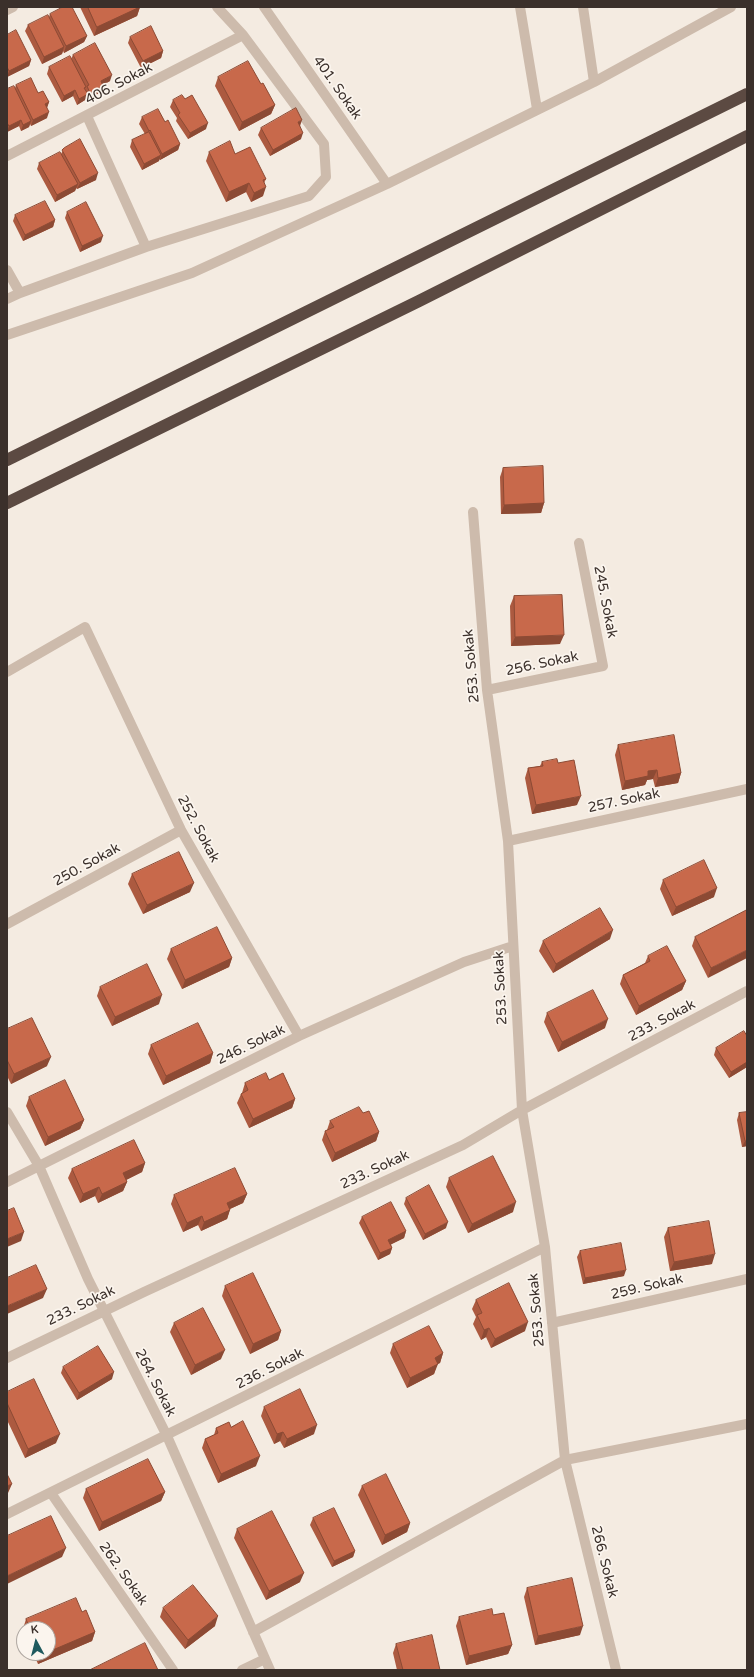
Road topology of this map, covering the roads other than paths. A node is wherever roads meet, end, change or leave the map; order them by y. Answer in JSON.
{"nodes":[{"id":1,"x":13,"y":7,"type":"edge"},
{"id":2,"x":217,"y":7,"type":"edge"},
{"id":3,"x":264,"y":7,"type":"edge"},
{"id":4,"x":520,"y":7,"type":"edge"},
{"id":5,"x":583,"y":7,"type":"edge"},
{"id":6,"x":731,"y":7,"type":"edge"},
{"id":7,"x":7,"y":10,"type":"edge"},
{"id":8,"x":243,"y":35,"type":"junction"},
{"id":9,"x":594,"y":82,"type":"junction"},
{"id":10,"x":747,"y":94,"type":"edge"},
{"id":11,"x":537,"y":109,"type":"junction"},
{"id":12,"x":87,"y":116,"type":"junction"},
{"id":13,"x":747,"y":136,"type":"edge"},
{"id":14,"x":7,"y":156,"type":"edge"},
{"id":15,"x":387,"y":184,"type":"junction"},
{"id":16,"x":146,"y":247,"type":"junction"},
{"id":17,"x":7,"y":270,"type":"edge"},
{"id":18,"x":20,"y":293,"type":"junction"},
{"id":19,"x":7,"y":300,"type":"edge"},
{"id":20,"x":7,"y":335,"type":"edge"},
{"id":21,"x":7,"y":460,"type":"edge"},
{"id":22,"x":7,"y":504,"type":"edge"},
{"id":23,"x":473,"y":512,"type":"dead end"},
{"id":24,"x":579,"y":543,"type":"dead end"},
{"id":25,"x":602,"y":666,"type":"joint"},
{"id":26,"x":7,"y":672,"type":"edge"},
{"id":27,"x":487,"y":690,"type":"junction"},
{"id":28,"x":747,"y":789,"type":"edge"},
{"id":29,"x":181,"y":830,"type":"junction"},
{"id":30,"x":508,"y":841,"type":"junction"},
{"id":31,"x":7,"y":924,"type":"edge"},
{"id":32,"x":512,"y":946,"type":"junction"},
{"id":33,"x":747,"y":992,"type":"edge"},
{"id":34,"x":299,"y":1036,"type":"junction"},
{"id":35,"x":522,"y":1110,"type":"junction"},
{"id":36,"x":7,"y":1112,"type":"edge"},
{"id":37,"x":39,"y":1166,"type":"junction"},
{"id":38,"x":7,"y":1182,"type":"edge"},
{"id":39,"x":545,"y":1247,"type":"junction"},
{"id":40,"x":747,"y":1279,"type":"edge"},
{"id":41,"x":104,"y":1311,"type":"junction"},
{"id":42,"x":552,"y":1323,"type":"junction"},
{"id":43,"x":7,"y":1358,"type":"edge"},
{"id":44,"x":747,"y":1424,"type":"edge"},
{"id":45,"x":167,"y":1436,"type":"junction"},
{"id":46,"x":565,"y":1460,"type":"junction"},
{"id":47,"x":51,"y":1493,"type":"junction"},
{"id":48,"x":7,"y":1514,"type":"edge"},
{"id":49,"x":253,"y":1632,"type":"junction"},
{"id":50,"x":265,"y":1658,"type":"junction"},
{"id":51,"x":173,"y":1670,"type":"edge"},
{"id":52,"x":242,"y":1670,"type":"edge"},
{"id":53,"x":270,"y":1670,"type":"edge"},
{"id":54,"x":616,"y":1670,"type":"edge"}],
"edges":[{"from":1,"to":7,"type":"street"},
{"from":2,"to":8,"type":"street"},
{"from":3,"to":15,"type":"street","name":"401. Sokak"},
{"from":4,"to":11,"type":"street"},
{"from":5,"to":9,"type":"street"},
{"from":6,"to":9,"type":"street"},
{"from":8,"to":12,"type":"street","name":"406. Sokak"},
{"from":8,"to":16,"type":"street"},
{"from":9,"to":11,"type":"street"},
{"from":10,"to":21,"type":"highway"},
{"from":11,"to":15,"type":"street"},
{"from":12,"to":14,"type":"street","name":"406. Sokak"},
{"from":12,"to":16,"type":"street"},
{"from":13,"to":22,"type":"highway"},
{"from":15,"to":20,"type":"street"},
{"from":16,"to":18,"type":"street"},
{"from":17,"to":18,"type":"street"},
{"from":18,"to":19,"type":"street"},
{"from":23,"to":27,"type":"street","name":"253. Sokak"},
{"from":24,"to":25,"type":"street","name":"245. Sokak"},
{"from":25,"to":27,"type":"street","name":"256. Sokak"},
{"from":26,"to":29,"type":"street","name":"252. Sokak"},
{"from":27,"to":30,"type":"street","name":"253. Sokak"},
{"from":28,"to":30,"type":"street","name":"257. Sokak"},
{"from":29,"to":31,"type":"street","name":"250. Sokak"},
{"from":29,"to":34,"type":"street","name":"252. Sokak"},
{"from":30,"to":32,"type":"street","name":"253. Sokak"},
{"from":32,"to":34,"type":"street","name":"246. Sokak"},
{"from":32,"to":35,"type":"street","name":"253. Sokak"},
{"from":33,"to":35,"type":"street","name":"233. Sokak"},
{"from":34,"to":37,"type":"street","name":"246. Sokak"},
{"from":35,"to":39,"type":"street","name":"253. Sokak"},
{"from":35,"to":41,"type":"street","name":"233. Sokak"},
{"from":36,"to":37,"type":"street","name":"264. Sokak"},
{"from":37,"to":38,"type":"street","name":"246. Sokak"},
{"from":37,"to":41,"type":"street","name":"264. Sokak"},
{"from":39,"to":42,"type":"street","name":"253. Sokak"},
{"from":39,"to":45,"type":"street","name":"236. Sokak"},
{"from":40,"to":42,"type":"street","name":"259. Sokak"},
{"from":41,"to":43,"type":"street","name":"233. Sokak"},
{"from":41,"to":45,"type":"street","name":"264. Sokak"},
{"from":42,"to":46,"type":"street","name":"253. Sokak"},
{"from":44,"to":46,"type":"street"},
{"from":45,"to":47,"type":"street","name":"236. Sokak"},
{"from":45,"to":49,"type":"street","name":"264. Sokak"},
{"from":46,"to":49,"type":"street"},
{"from":46,"to":54,"type":"street","name":"266. Sokak"},
{"from":47,"to":48,"type":"street","name":"236. Sokak"},
{"from":47,"to":51,"type":"street","name":"262. Sokak"},
{"from":49,"to":50,"type":"street","name":"264. Sokak"},
{"from":50,"to":52,"type":"street"},
{"from":50,"to":53,"type":"street","name":"264. Sokak"}]}
